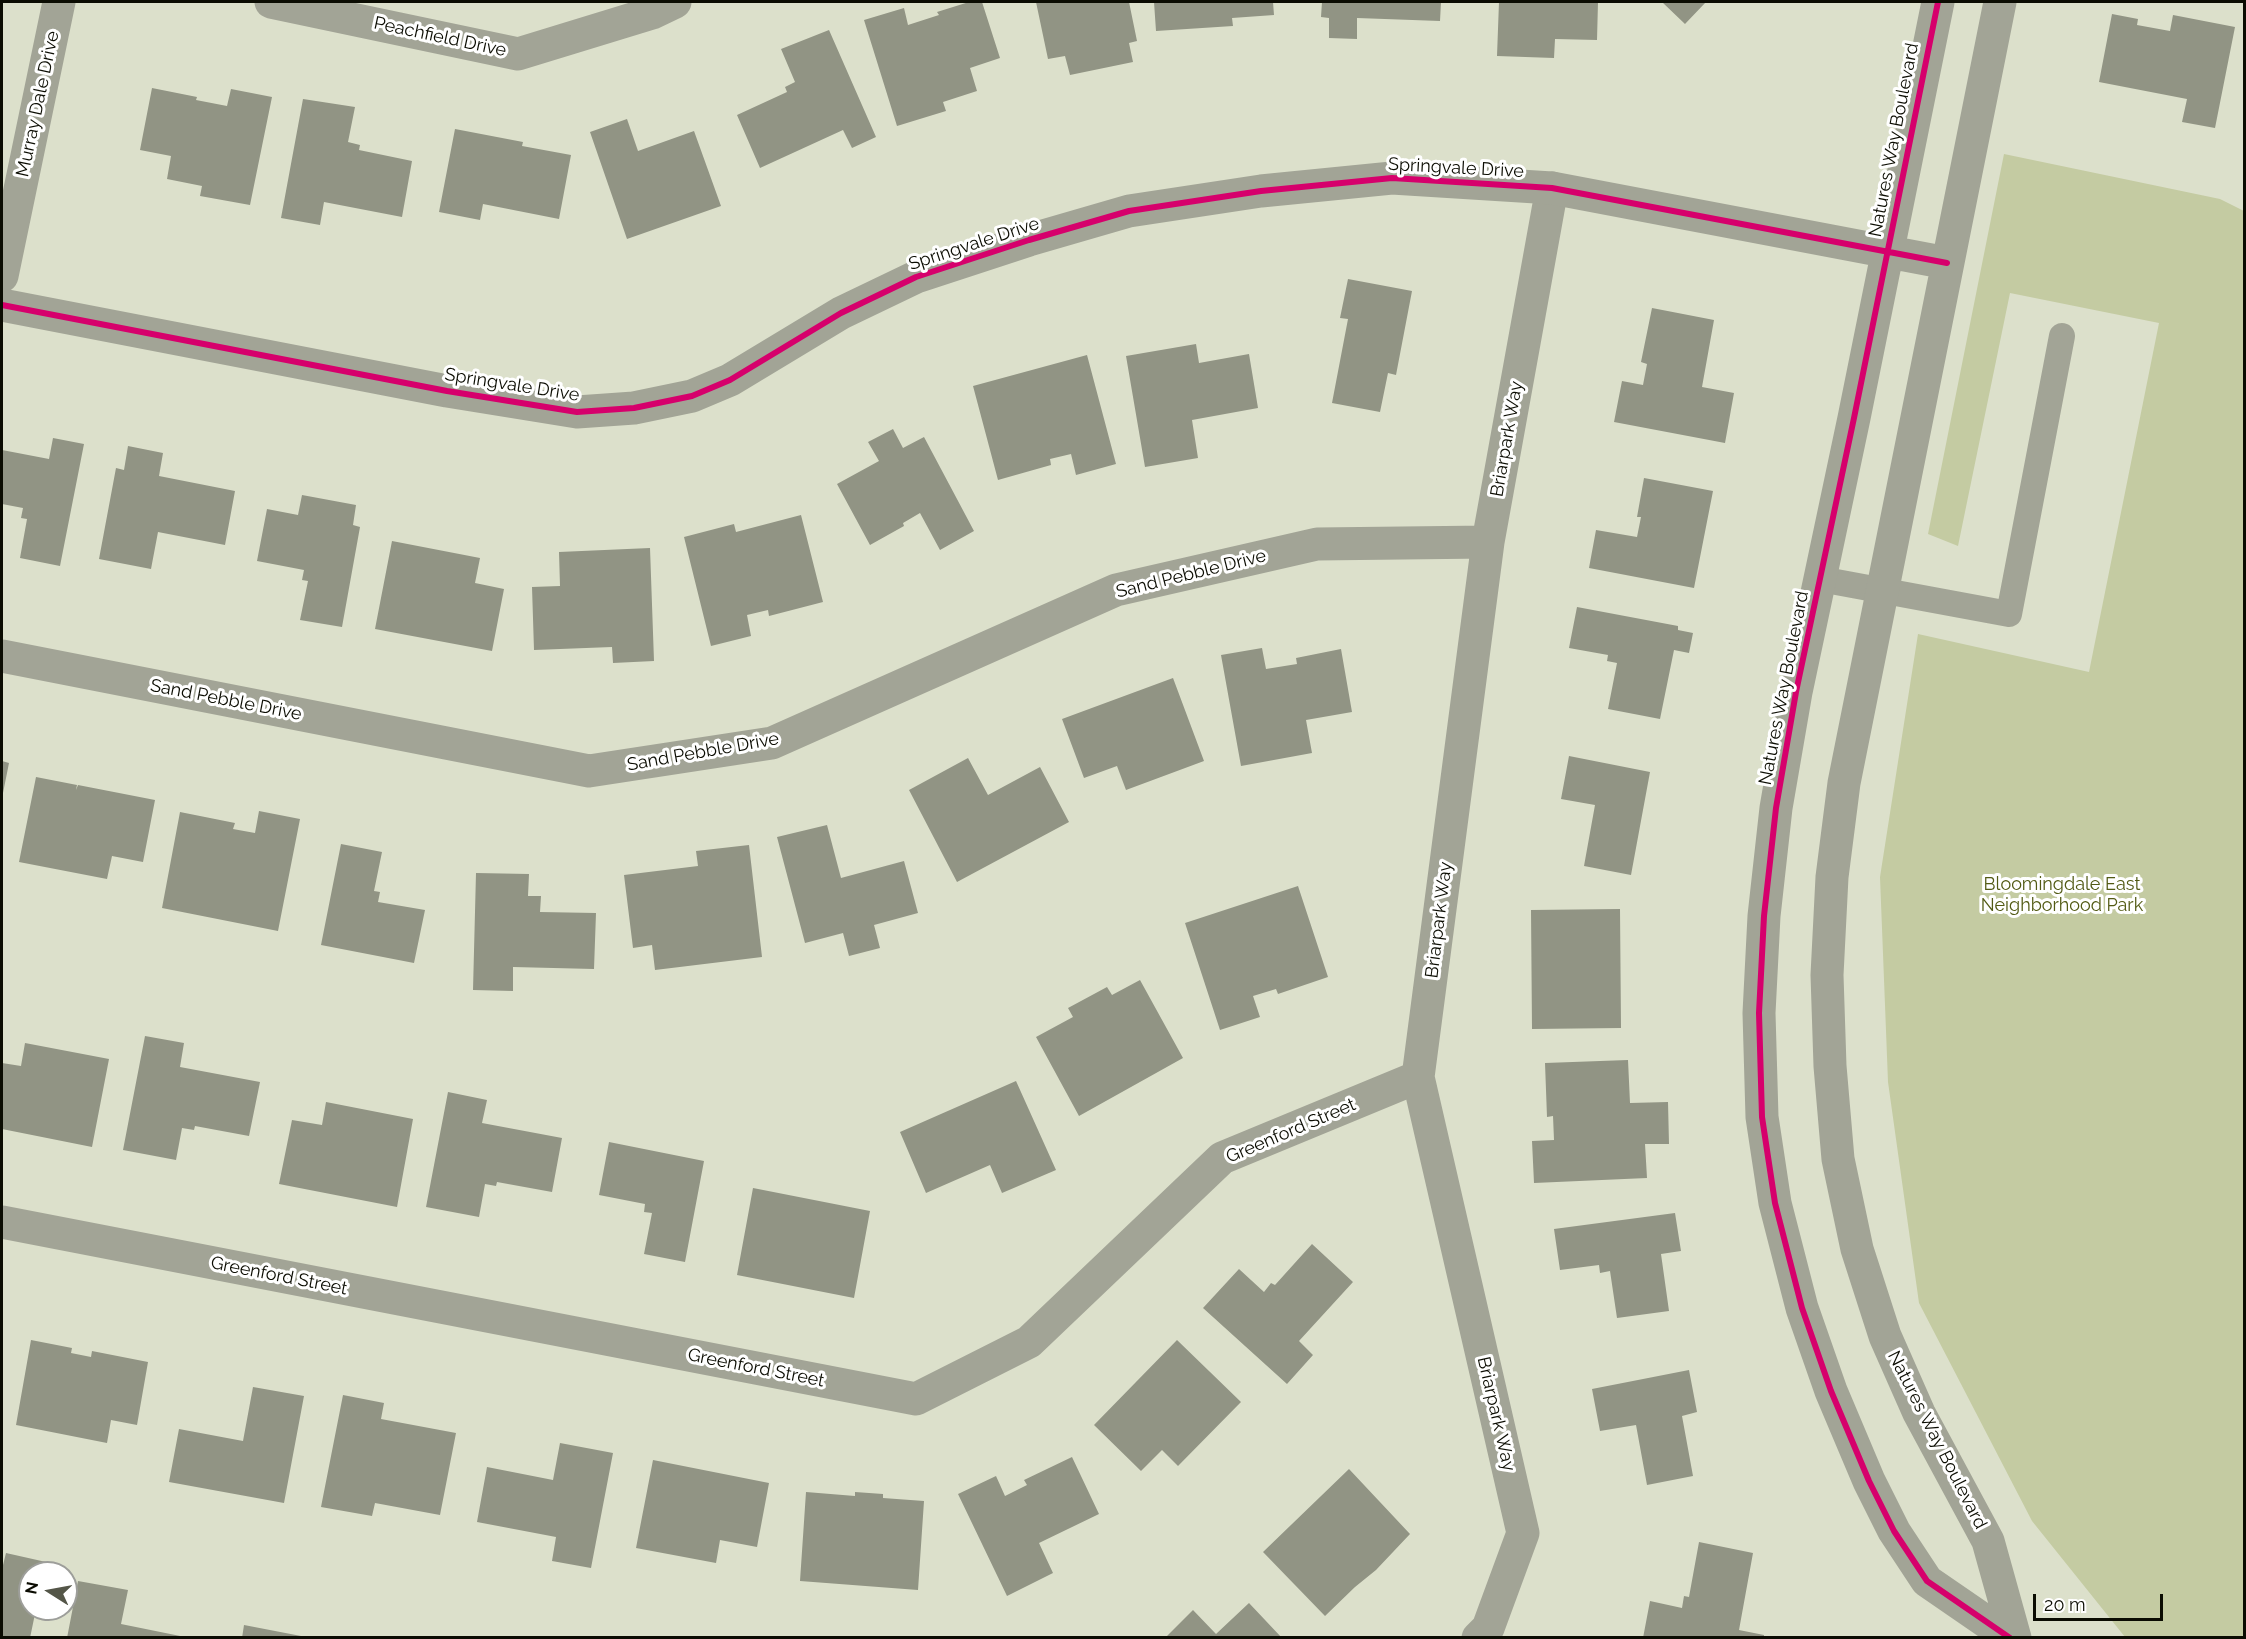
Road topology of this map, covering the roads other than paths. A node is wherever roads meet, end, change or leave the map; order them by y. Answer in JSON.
{"nodes":[{"id":1,"x":59,"y":2,"type":"edge"},
{"id":2,"x":271,"y":2,"type":"edge"},
{"id":3,"x":675,"y":2,"type":"edge"},
{"id":4,"x":1938,"y":2,"type":"edge"},
{"id":5,"x":2000,"y":2,"type":"edge"},
{"id":6,"x":1552,"y":188,"type":"junction"},
{"id":7,"x":1887,"y":252,"type":"junction"},
{"id":8,"x":1947,"y":263,"type":"junction"},
{"id":9,"x":2,"y":276,"type":"edge"},
{"id":10,"x":2,"y":305,"type":"edge"},
{"id":11,"x":2062,"y":336,"type":"dead end"},
{"id":12,"x":1488,"y":542,"type":"junction"},
{"id":13,"x":1820,"y":579,"type":"junction"},
{"id":14,"x":1882,"y":590,"type":"junction"},
{"id":15,"x":2,"y":656,"type":"edge"},
{"id":16,"x":1418,"y":1077,"type":"junction"},
{"id":17,"x":2,"y":1222,"type":"edge"},
{"id":18,"x":1478,"y":1638,"type":"edge"},
{"id":19,"x":2010,"y":1638,"type":"edge"},
{"id":20,"x":2015,"y":1638,"type":"edge"}],
"edges":[{"from":1,"to":9,"type":"street","name":"Murray Dale Drive"},
{"from":2,"to":3,"type":"street","name":"Peachfield Drive"},
{"from":4,"to":7,"type":"street","name":"Natures Way Boulevard"},
{"from":5,"to":8,"type":"street","name":"Natures Way Boulevard"},
{"from":6,"to":7,"type":"street","name":"Springvale Drive"},
{"from":6,"to":10,"type":"street","name":"Springvale Drive"},
{"from":6,"to":12,"type":"street","name":"Briarpark Way"},
{"from":7,"to":8,"type":"street","name":"Springvale Drive"},
{"from":7,"to":13,"type":"street","name":"Natures Way Boulevard"},
{"from":8,"to":14,"type":"street","name":"Natures Way Boulevard"},
{"from":11,"to":14,"type":"lane"},
{"from":12,"to":15,"type":"street","name":"Sand Pebble Drive"},
{"from":12,"to":16,"type":"street","name":"Briarpark Way"},
{"from":13,"to":14,"type":"lane"},
{"from":13,"to":19,"type":"street","name":"Natures Way Boulevard"},
{"from":14,"to":20,"type":"street","name":"Natures Way Boulevard"},
{"from":16,"to":17,"type":"street","name":"Greenford Street"},
{"from":16,"to":18,"type":"street","name":"Briarpark Way"}]}
